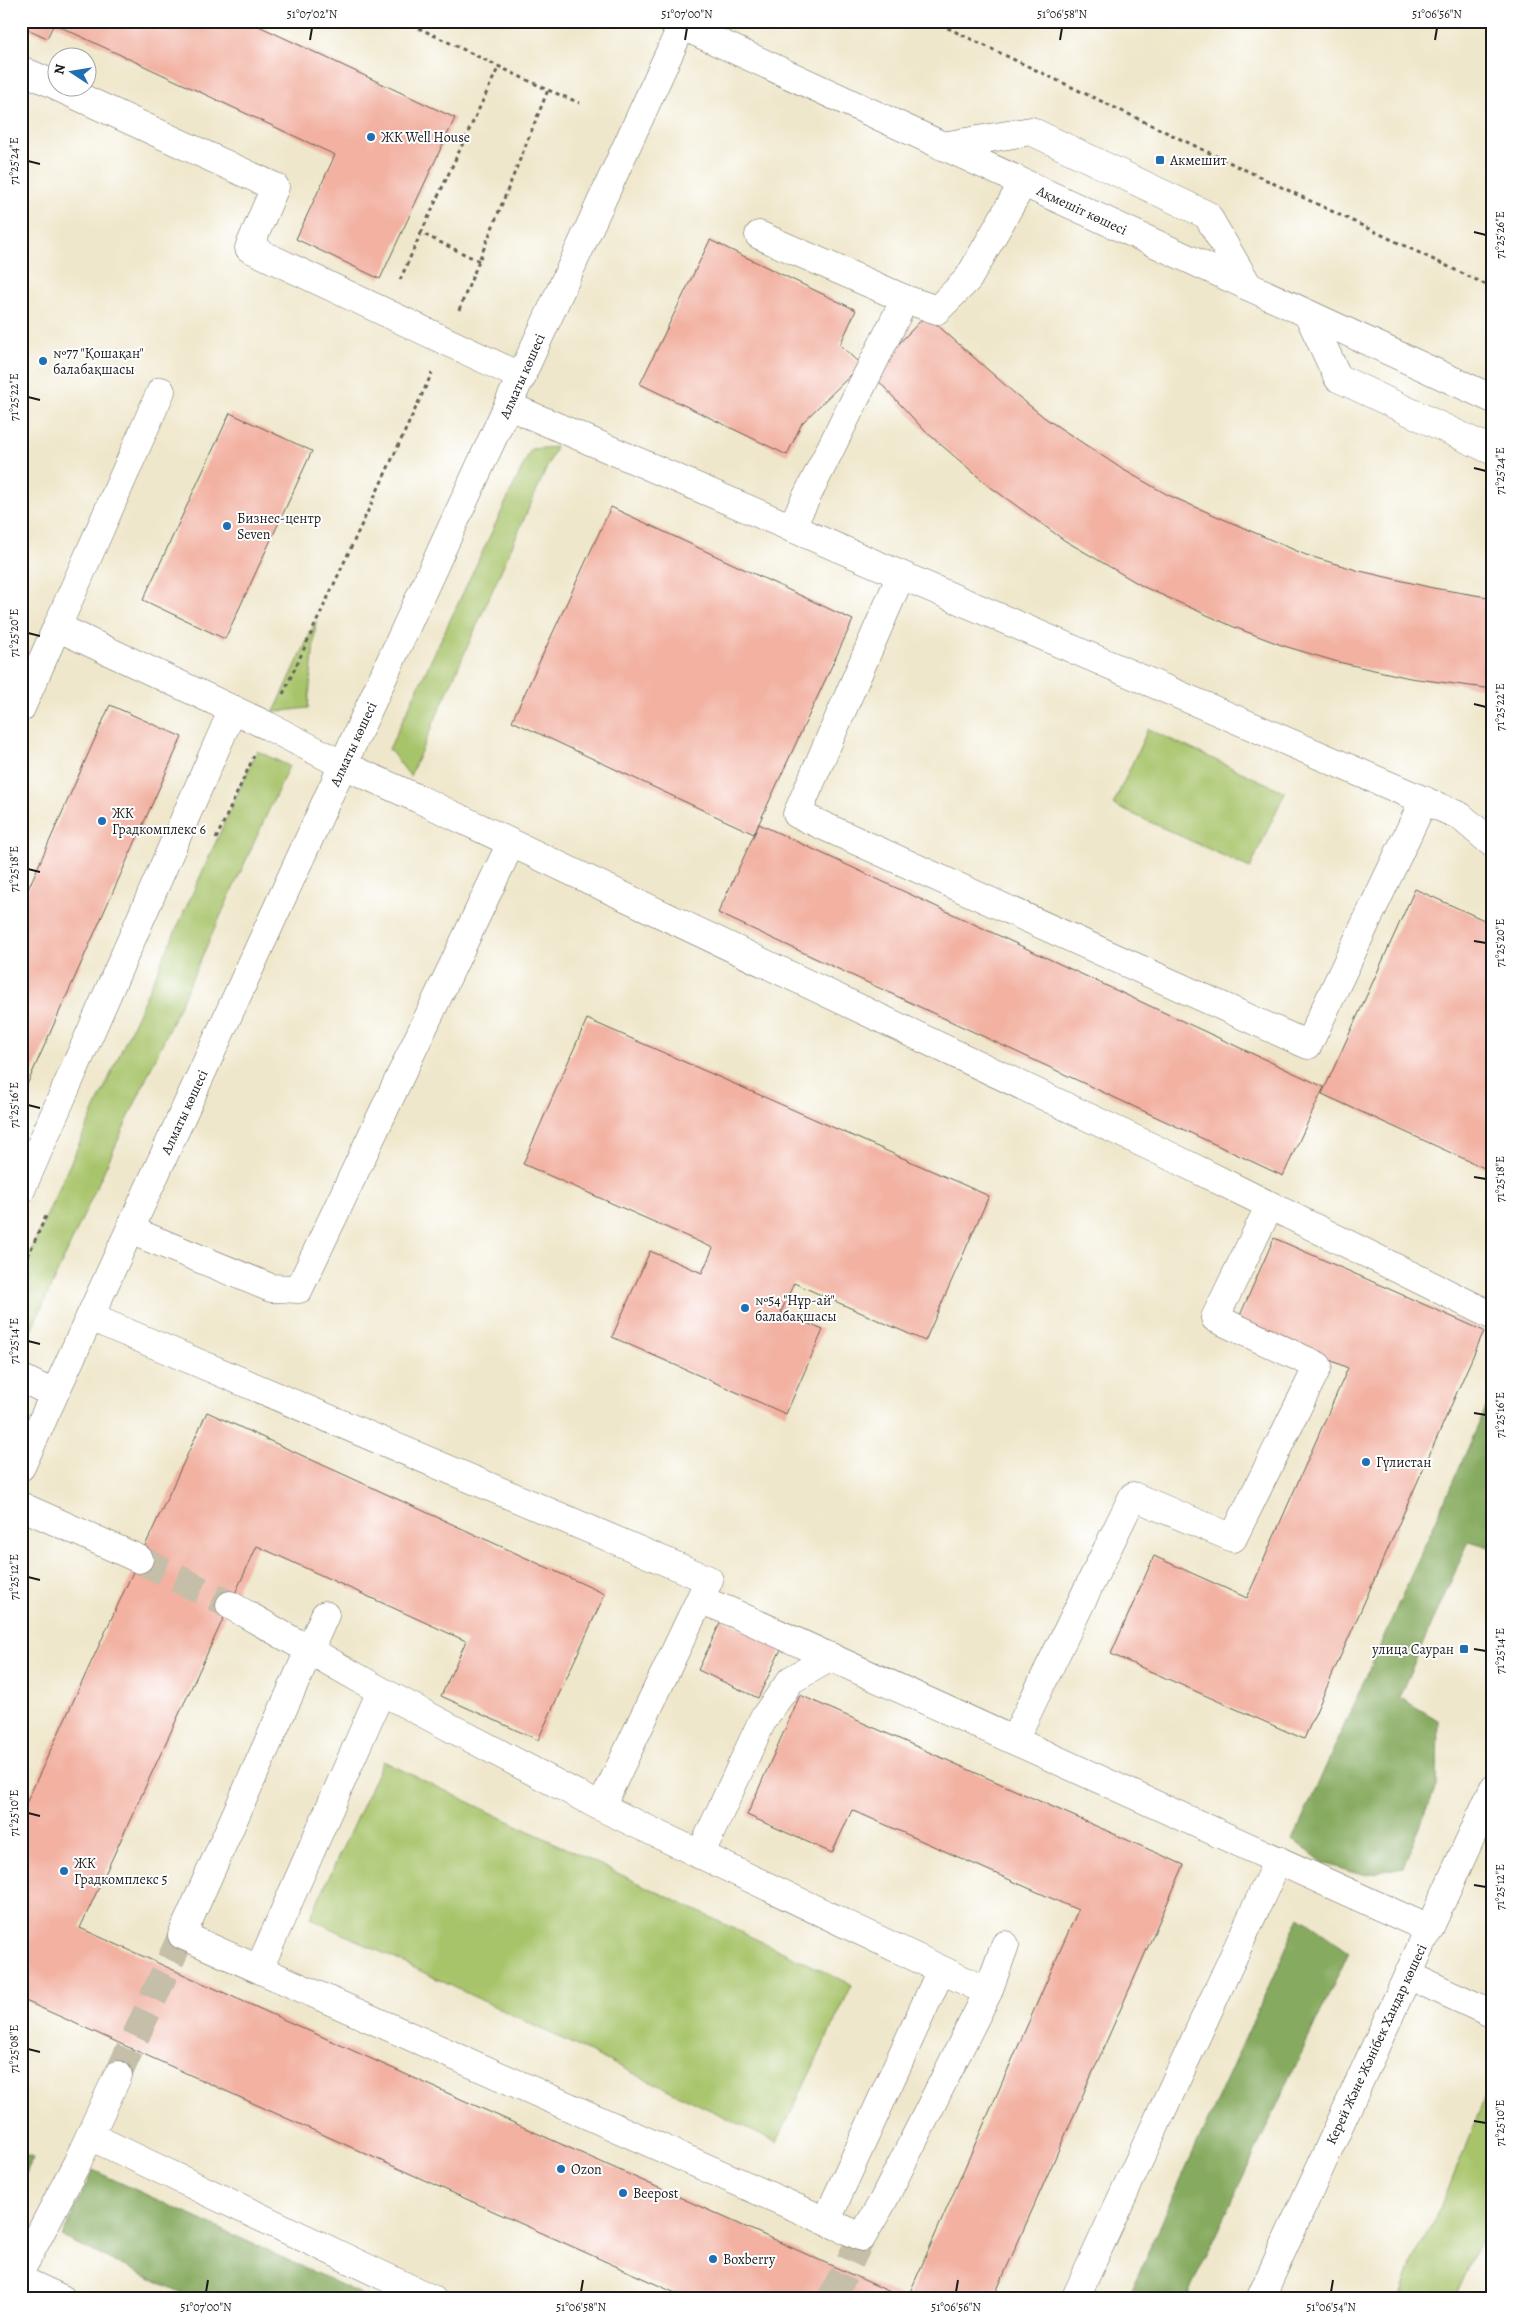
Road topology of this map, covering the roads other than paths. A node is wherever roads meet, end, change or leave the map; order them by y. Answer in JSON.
{"nodes":[{"id":1,"x":679,"y":23,"type":"edge"},
{"id":2,"x":21,"y":70,"type":"edge"},
{"id":3,"x":48,"y":82,"type":"edge"},
{"id":4,"x":83,"y":98,"type":"edge"},
{"id":5,"x":942,"y":146,"type":"junction"},
{"id":6,"x":1023,"y":183,"type":"junction"},
{"id":7,"x":759,"y":235,"type":"dead end"},
{"id":8,"x":1249,"y":287,"type":"junction"},
{"id":9,"x":905,"y":299,"type":"junction"},
{"id":10,"x":1308,"y":314,"type":"junction"},
{"id":11,"x":522,"y":377,"type":"junction"},
{"id":12,"x":161,"y":391,"type":"dead end"},
{"id":13,"x":1493,"y":399,"type":"edge"},
{"id":14,"x":509,"y":406,"type":"junction"},
{"id":15,"x":1493,"y":451,"type":"edge"},
{"id":16,"x":791,"y":528,"type":"junction"},
{"id":17,"x":901,"y":575,"type":"junction"},
{"id":18,"x":57,"y":627,"type":"junction"},
{"id":19,"x":21,"y":708,"type":"edge"},
{"id":20,"x":233,"y":710,"type":"junction"},
{"id":21,"x":343,"y":765,"type":"junction"},
{"id":22,"x":1424,"y":800,"type":"junction"},
{"id":23,"x":511,"y":843,"type":"junction"},
{"id":24,"x":1493,"y":844,"type":"edge"},
{"id":25,"x":21,"y":1190,"type":"edge"},
{"id":26,"x":1270,"y":1205,"type":"junction"},
{"id":27,"x":130,"y":1230,"type":"junction"},
{"id":28,"x":1493,"y":1316,"type":"edge"},
{"id":29,"x":90,"y":1317,"type":"junction"},
{"id":30,"x":21,"y":1378,"type":"edge"},
{"id":31,"x":54,"y":1394,"type":"junction"},
{"id":32,"x":21,"y":1467,"type":"edge"},
{"id":33,"x":21,"y":1506,"type":"edge"},
{"id":34,"x":139,"y":1559,"type":"tunnel mouth"},
{"id":35,"x":701,"y":1600,"type":"junction"},
{"id":36,"x":230,"y":1605,"type":"tunnel mouth"},
{"id":37,"x":325,"y":1615,"type":"dead end"},
{"id":38,"x":308,"y":1650,"type":"junction"},
{"id":39,"x":831,"y":1657,"type":"junction"},
{"id":40,"x":381,"y":1691,"type":"junction"},
{"id":41,"x":1014,"y":1740,"type":"junction"},
{"id":42,"x":1493,"y":1790,"type":"edge"},
{"id":43,"x":601,"y":1807,"type":"junction"},
{"id":44,"x":700,"y":1855,"type":"junction"},
{"id":45,"x":1278,"y":1860,"type":"junction"},
{"id":46,"x":1429,"y":1929,"type":"junction"},
{"id":47,"x":1005,"y":1945,"type":"dead end"},
{"id":48,"x":259,"y":1969,"type":"junction"},
{"id":49,"x":941,"y":1970,"type":"junction"},
{"id":50,"x":1408,"y":1975,"type":"junction"},
{"id":51,"x":988,"y":1992,"type":"junction"},
{"id":52,"x":1493,"y":2014,"type":"edge"},
{"id":53,"x":118,"y":2075,"type":"tunnel mouth"},
{"id":54,"x":90,"y":2136,"type":"junction"},
{"id":55,"x":826,"y":2221,"type":"junction"},
{"id":56,"x":21,"y":2270,"type":"edge"},
{"id":57,"x":21,"y":2280,"type":"edge"},
{"id":58,"x":62,"y":2299,"type":"edge"},
{"id":59,"x":432,"y":2299,"type":"edge"},
{"id":60,"x":1075,"y":2299,"type":"edge"},
{"id":61,"x":1260,"y":2299,"type":"edge"}],
"edges":[{"from":1,"to":5,"type":"street","name":"Ақмешіт көшесі"},
{"from":1,"to":11,"type":"street","name":"Алматы көшесі"},
{"from":2,"to":3,"type":"street"},
{"from":4,"to":11,"type":"street"},
{"from":5,"to":6,"type":"street","name":"Ақмешіт көшесі"},
{"from":5,"to":8,"type":"street"},
{"from":6,"to":8,"type":"street","name":"Ақмешіт көшесі"},
{"from":6,"to":9,"type":"street"},
{"from":7,"to":9,"type":"street"},
{"from":8,"to":10,"type":"street","name":"Ақмешіт көшесі"},
{"from":9,"to":16,"type":"street"},
{"from":10,"to":13,"type":"street","name":"Ақмешіт көшесі"},
{"from":10,"to":15,"type":"street"},
{"from":11,"to":14,"type":"street","name":"Алматы көшесі"},
{"from":12,"to":18,"type":"street"},
{"from":14,"to":16,"type":"street"},
{"from":14,"to":21,"type":"street","name":"Алматы көшесі"},
{"from":16,"to":17,"type":"street"},
{"from":17,"to":22,"type":"street"},
{"from":17,"to":22,"type":"street"},
{"from":18,"to":19,"type":"street"},
{"from":18,"to":20,"type":"street"},
{"from":20,"to":21,"type":"street"},
{"from":20,"to":25,"type":"street"},
{"from":21,"to":23,"type":"street"},
{"from":21,"to":27,"type":"street","name":"Алматы көшесі"},
{"from":22,"to":24,"type":"street"},
{"from":23,"to":26,"type":"street"},
{"from":23,"to":27,"type":"street"},
{"from":26,"to":28,"type":"street"},
{"from":26,"to":41,"type":"street"},
{"from":27,"to":29,"type":"street","name":"Алматы көшесі"},
{"from":29,"to":31,"type":"street","name":"Алматы көшесі"},
{"from":29,"to":35,"type":"street"},
{"from":30,"to":31,"type":"street"},
{"from":31,"to":32,"type":"street","name":"Алматы көшесі"},
{"from":33,"to":34,"type":"street"},
{"from":35,"to":39,"type":"street"},
{"from":35,"to":43,"type":"street"},
{"from":36,"to":38,"type":"street"},
{"from":37,"to":38,"type":"street"},
{"from":38,"to":40,"type":"street"},
{"from":38,"to":48,"type":"street"},
{"from":39,"to":41,"type":"street"},
{"from":39,"to":44,"type":"street"},
{"from":40,"to":43,"type":"street"},
{"from":40,"to":48,"type":"street"},
{"from":41,"to":45,"type":"street"},
{"from":42,"to":46,"type":"street","name":"Керей Және Жәнібек Хандар көшесі"},
{"from":43,"to":44,"type":"street"},
{"from":44,"to":49,"type":"street"},
{"from":45,"to":46,"type":"street"},
{"from":45,"to":60,"type":"street"},
{"from":46,"to":50,"type":"street","name":"Керей Және Жәнібек Хандар көшесі"},
{"from":47,"to":51,"type":"street"},
{"from":48,"to":55,"type":"street"},
{"from":49,"to":51,"type":"street"},
{"from":49,"to":55,"type":"street"},
{"from":50,"to":52,"type":"street"},
{"from":50,"to":61,"type":"street","name":"Керей Және Жәнібек Хандар көшесі"},
{"from":51,"to":55,"type":"street"},
{"from":53,"to":54,"type":"street"},
{"from":54,"to":56,"type":"street"},
{"from":54,"to":59,"type":"street"},
{"from":57,"to":58,"type":"street"}]}
